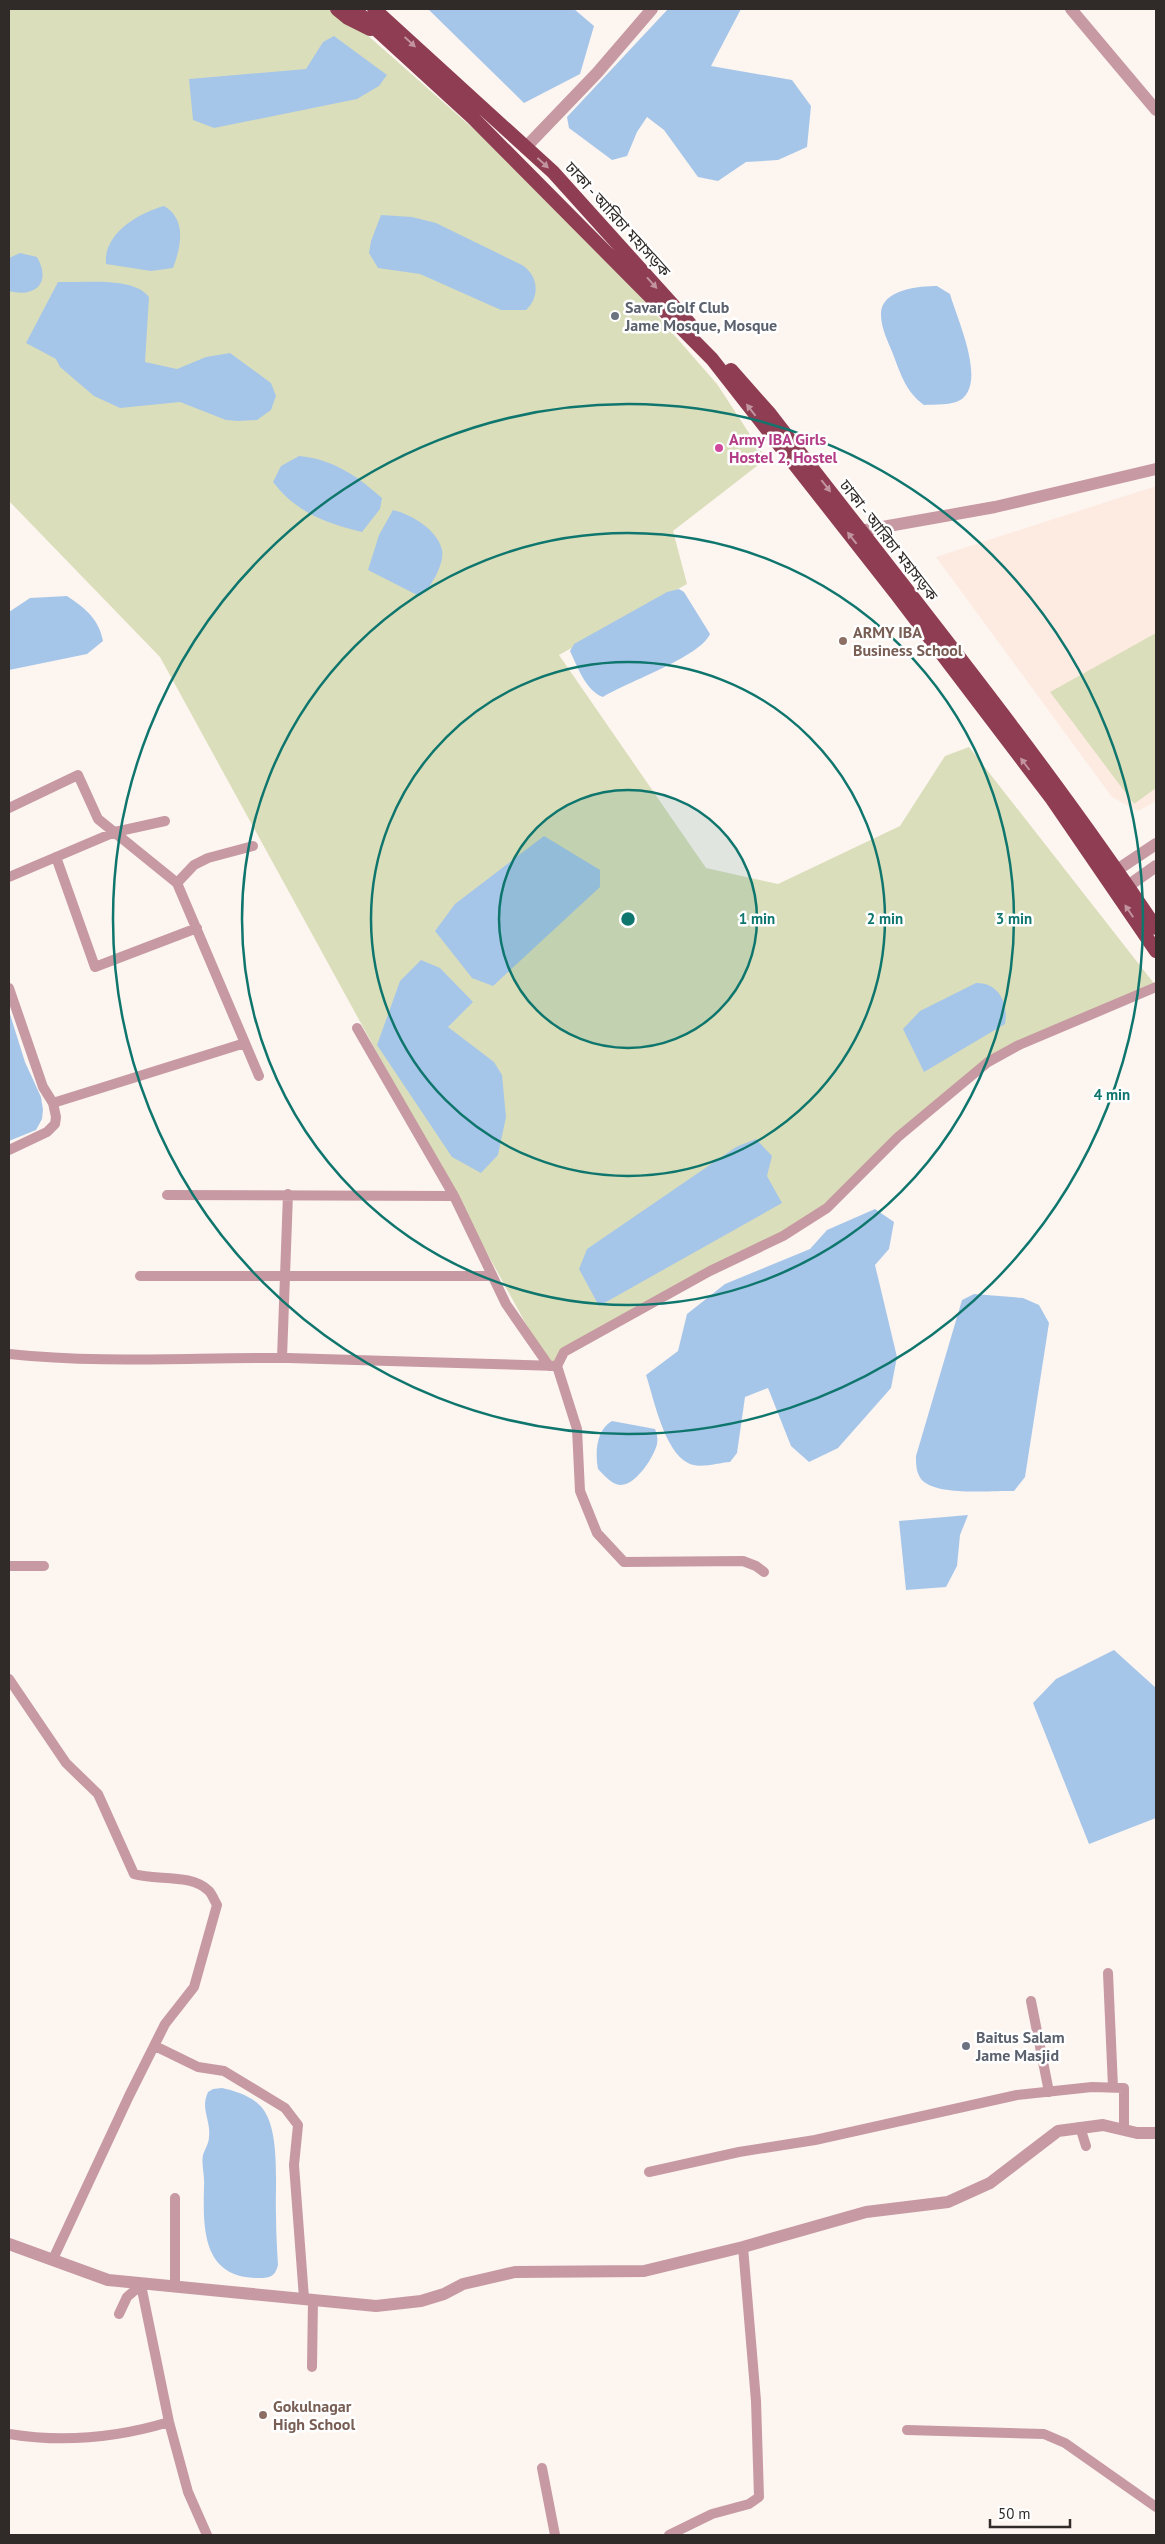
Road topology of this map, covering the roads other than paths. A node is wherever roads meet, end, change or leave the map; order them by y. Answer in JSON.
{"nodes":[{"id":1,"x":337,"y":9,"type":"edge"},
{"id":2,"x":354,"y":9,"type":"edge"},
{"id":3,"x":374,"y":9,"type":"edge"},
{"id":4,"x":652,"y":9,"type":"edge"},
{"id":5,"x":1071,"y":9,"type":"edge"},
{"id":6,"x":382,"y":34,"type":"junction"},
{"id":7,"x":1156,"y":110,"type":"edge"},
{"id":8,"x":525,"y":148,"type":"junction"},
{"id":9,"x":514,"y":159,"type":"junction"},
{"id":10,"x":1156,"y":469,"type":"edge"},
{"id":11,"x":860,"y":531,"type":"junction"},
{"id":12,"x":9,"y":808,"type":"edge"},
{"id":13,"x":165,"y":821,"type":"dead end"},
{"id":14,"x":115,"y":832,"type":"junction"},
{"id":15,"x":1156,"y":844,"type":"edge"},
{"id":16,"x":253,"y":846,"type":"dead end"},
{"id":17,"x":56,"y":857,"type":"junction"},
{"id":18,"x":1156,"y":866,"type":"edge"},
{"id":19,"x":1117,"y":870,"type":"junction"},
{"id":20,"x":9,"y":877,"type":"edge"},
{"id":21,"x":177,"y":883,"type":"junction"},
{"id":22,"x":1128,"y":886,"type":"junction"},
{"id":23,"x":197,"y":928,"type":"junction"},
{"id":24,"x":1156,"y":928,"type":"edge"},
{"id":25,"x":1156,"y":951,"type":"edge"},
{"id":26,"x":1156,"y":987,"type":"edge"},
{"id":27,"x":9,"y":988,"type":"edge"},
{"id":28,"x":357,"y":1028,"type":"dead end"},
{"id":29,"x":245,"y":1043,"type":"junction"},
{"id":30,"x":259,"y":1076,"type":"dead end"},
{"id":31,"x":53,"y":1103,"type":"junction"},
{"id":32,"x":9,"y":1150,"type":"edge"},
{"id":33,"x":288,"y":1194,"type":"junction"},
{"id":34,"x":167,"y":1195,"type":"dead end"},
{"id":35,"x":454,"y":1196,"type":"junction"},
{"id":36,"x":140,"y":1276,"type":"dead end"},
{"id":37,"x":285,"y":1276,"type":"junction"},
{"id":38,"x":492,"y":1276,"type":"junction"},
{"id":39,"x":9,"y":1354,"type":"edge"},
{"id":40,"x":282,"y":1358,"type":"junction"},
{"id":41,"x":553,"y":1366,"type":"junction"},
{"id":42,"x":9,"y":1566,"type":"edge"},
{"id":43,"x":44,"y":1566,"type":"dead end"},
{"id":44,"x":764,"y":1572,"type":"dead end"},
{"id":45,"x":9,"y":1679,"type":"edge"},
{"id":46,"x":1108,"y":1973,"type":"dead end"},
{"id":47,"x":1031,"y":2001,"type":"dead end"},
{"id":48,"x":155,"y":2046,"type":"junction"},
{"id":49,"x":1112,"y":2086,"type":"junction"},
{"id":50,"x":1049,"y":2092,"type":"junction"},
{"id":51,"x":1080,"y":2127,"type":"junction"},
{"id":52,"x":1124,"y":2128,"type":"junction"},
{"id":53,"x":1156,"y":2133,"type":"edge"},
{"id":54,"x":1086,"y":2146,"type":"dead end"},
{"id":55,"x":649,"y":2172,"type":"dead end"},
{"id":56,"x":175,"y":2198,"type":"dead end"},
{"id":57,"x":9,"y":2244,"type":"edge"},
{"id":58,"x":743,"y":2247,"type":"junction"},
{"id":59,"x":53,"y":2259,"type":"junction"},
{"id":60,"x":142,"y":2285,"type":"junction"},
{"id":61,"x":175,"y":2286,"type":"junction"},
{"id":62,"x":308,"y":2299,"type":"junction"},
{"id":63,"x":119,"y":2314,"type":"dead end"},
{"id":64,"x":312,"y":2367,"type":"dead end"},
{"id":65,"x":169,"y":2422,"type":"junction"},
{"id":66,"x":907,"y":2430,"type":"dead end"},
{"id":67,"x":9,"y":2434,"type":"edge"},
{"id":68,"x":542,"y":2468,"type":"dead end"},
{"id":69,"x":1156,"y":2507,"type":"edge"},
{"id":70,"x":207,"y":2535,"type":"edge"},
{"id":71,"x":555,"y":2535,"type":"edge"},
{"id":72,"x":669,"y":2535,"type":"edge"}],
"edges":[{"from":1,"to":6,"type":"highway"},
{"from":2,"to":6,"type":"highway"},
{"from":3,"to":8,"type":"highway","name":"ঢাকা - আরিচা মহাসড়ক","one_way":true},
{"from":4,"to":8,"type":"street"},
{"from":5,"to":7,"type":"street"},
{"from":6,"to":9,"type":"highway"},
{"from":8,"to":9,"type":"highway"},
{"from":8,"to":11,"type":"highway","name":"ঢাকা - আরিচা মহাসড়ক","one_way":true},
{"from":25,"to":9,"type":"highway","one_way":true},
{"from":10,"to":11,"type":"street"},
{"from":11,"to":19,"type":"highway","name":"ঢাকা - আরিচা মহাসড়ক"},
{"from":12,"to":14,"type":"street"},
{"from":13,"to":14,"type":"street"},
{"from":14,"to":17,"type":"street"},
{"from":14,"to":21,"type":"street"},
{"from":15,"to":19,"type":"street"},
{"from":16,"to":21,"type":"street"},
{"from":17,"to":20,"type":"street"},
{"from":17,"to":23,"type":"street"},
{"from":18,"to":22,"type":"street"},
{"from":19,"to":22,"type":"highway","name":"ঢাকা - আরিচা মহাসড়ক"},
{"from":21,"to":23,"type":"street"},
{"from":22,"to":24,"type":"highway","name":"ঢাকা - আরিচা মহাসড়ক"},
{"from":23,"to":29,"type":"street"},
{"from":26,"to":41,"type":"street"},
{"from":27,"to":31,"type":"street"},
{"from":28,"to":35,"type":"street"},
{"from":29,"to":30,"type":"street"},
{"from":29,"to":31,"type":"street"},
{"from":31,"to":32,"type":"street"},
{"from":33,"to":34,"type":"street"},
{"from":33,"to":35,"type":"street"},
{"from":33,"to":37,"type":"street"},
{"from":35,"to":38,"type":"street"},
{"from":36,"to":37,"type":"street"},
{"from":37,"to":38,"type":"street"},
{"from":37,"to":40,"type":"street"},
{"from":38,"to":41,"type":"street"},
{"from":39,"to":40,"type":"street"},
{"from":40,"to":41,"type":"street"},
{"from":41,"to":44,"type":"street"},
{"from":42,"to":43,"type":"street"},
{"from":45,"to":48,"type":"street"},
{"from":46,"to":49,"type":"street"},
{"from":47,"to":50,"type":"street"},
{"from":48,"to":59,"type":"street"},
{"from":48,"to":62,"type":"street"},
{"from":49,"to":50,"type":"street"},
{"from":49,"to":52,"type":"street"},
{"from":50,"to":55,"type":"street"},
{"from":51,"to":52,"type":"street"},
{"from":51,"to":54,"type":"street"},
{"from":51,"to":58,"type":"street"},
{"from":52,"to":53,"type":"street"},
{"from":56,"to":61,"type":"street"},
{"from":57,"to":59,"type":"street"},
{"from":58,"to":62,"type":"street"},
{"from":58,"to":72,"type":"street"},
{"from":59,"to":60,"type":"street"},
{"from":60,"to":61,"type":"street"},
{"from":60,"to":63,"type":"street"},
{"from":60,"to":65,"type":"street"},
{"from":61,"to":62,"type":"street"},
{"from":62,"to":64,"type":"street"},
{"from":65,"to":67,"type":"street"},
{"from":65,"to":70,"type":"street"},
{"from":66,"to":69,"type":"street"},
{"from":68,"to":71,"type":"street"}]}
